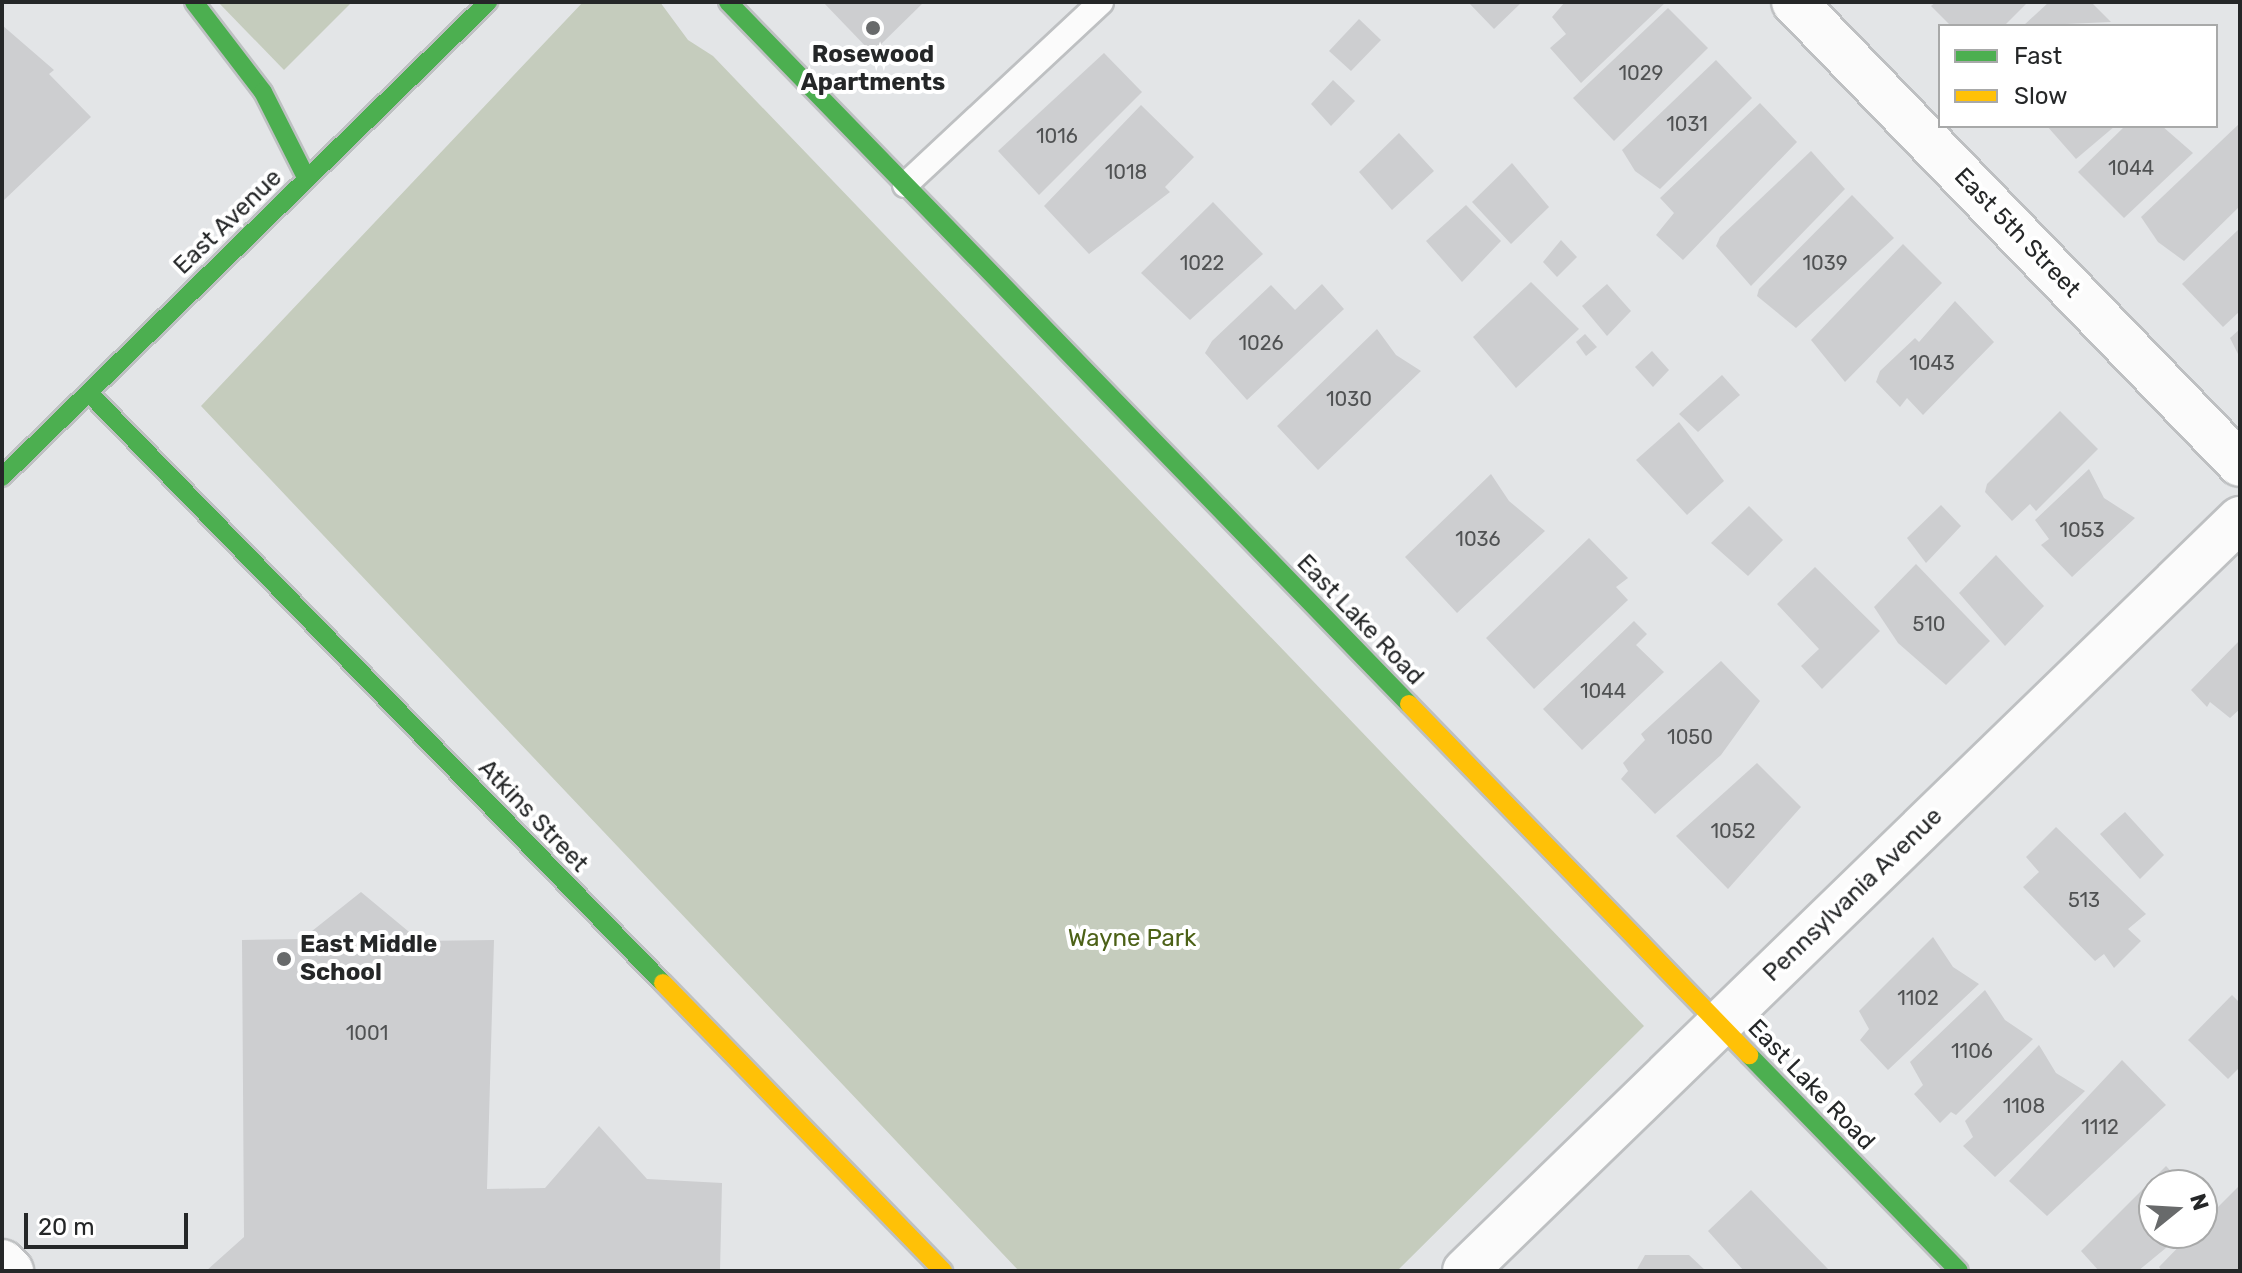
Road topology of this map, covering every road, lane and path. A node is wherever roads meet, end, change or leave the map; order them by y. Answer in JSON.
{"nodes":[{"id":1,"x":194,"y":2,"type":"edge"},
{"id":2,"x":488,"y":2,"type":"edge"},
{"id":3,"x":728,"y":2,"type":"edge"},
{"id":4,"x":1101,"y":2,"type":"edge"},
{"id":5,"x":1794,"y":2,"type":"edge"},
{"id":6,"x":307,"y":179,"type":"junction"},
{"id":7,"x":905,"y":185,"type":"junction"},
{"id":8,"x":89,"y":393,"type":"junction"},
{"id":9,"x":2240,"y":464,"type":"edge"},
{"id":10,"x":2,"y":477,"type":"edge"},
{"id":11,"x":2240,"y":519,"type":"edge"},
{"id":12,"x":1719,"y":1025,"type":"junction"},
{"id":13,"x":2,"y":1262,"type":"edge"},
{"id":14,"x":11,"y":1271,"type":"edge"},
{"id":15,"x":943,"y":1271,"type":"edge"},
{"id":16,"x":1465,"y":1271,"type":"edge"},
{"id":17,"x":1959,"y":1271,"type":"edge"}],
"edges":[{"from":1,"to":6,"type":"main road"},
{"from":2,"to":6,"type":"main road","name":"East Avenue"},
{"from":3,"to":7,"type":"main road","name":"East Lake Road"},
{"from":4,"to":7,"type":"lane"},
{"from":5,"to":9,"type":"street","name":"East 5th Street"},
{"from":6,"to":8,"type":"main road","name":"East Avenue"},
{"from":7,"to":12,"type":"main road","name":"East Lake Road"},
{"from":8,"to":10,"type":"main road","name":"East Avenue"},
{"from":8,"to":15,"type":"main road","name":"Atkins Street"},
{"from":11,"to":12,"type":"street","name":"Pennsylvania Avenue"},
{"from":12,"to":16,"type":"street","name":"Pennsylvania Avenue"},
{"from":12,"to":17,"type":"main road","name":"East Lake Road"},
{"from":13,"to":14,"type":"street"}]}
